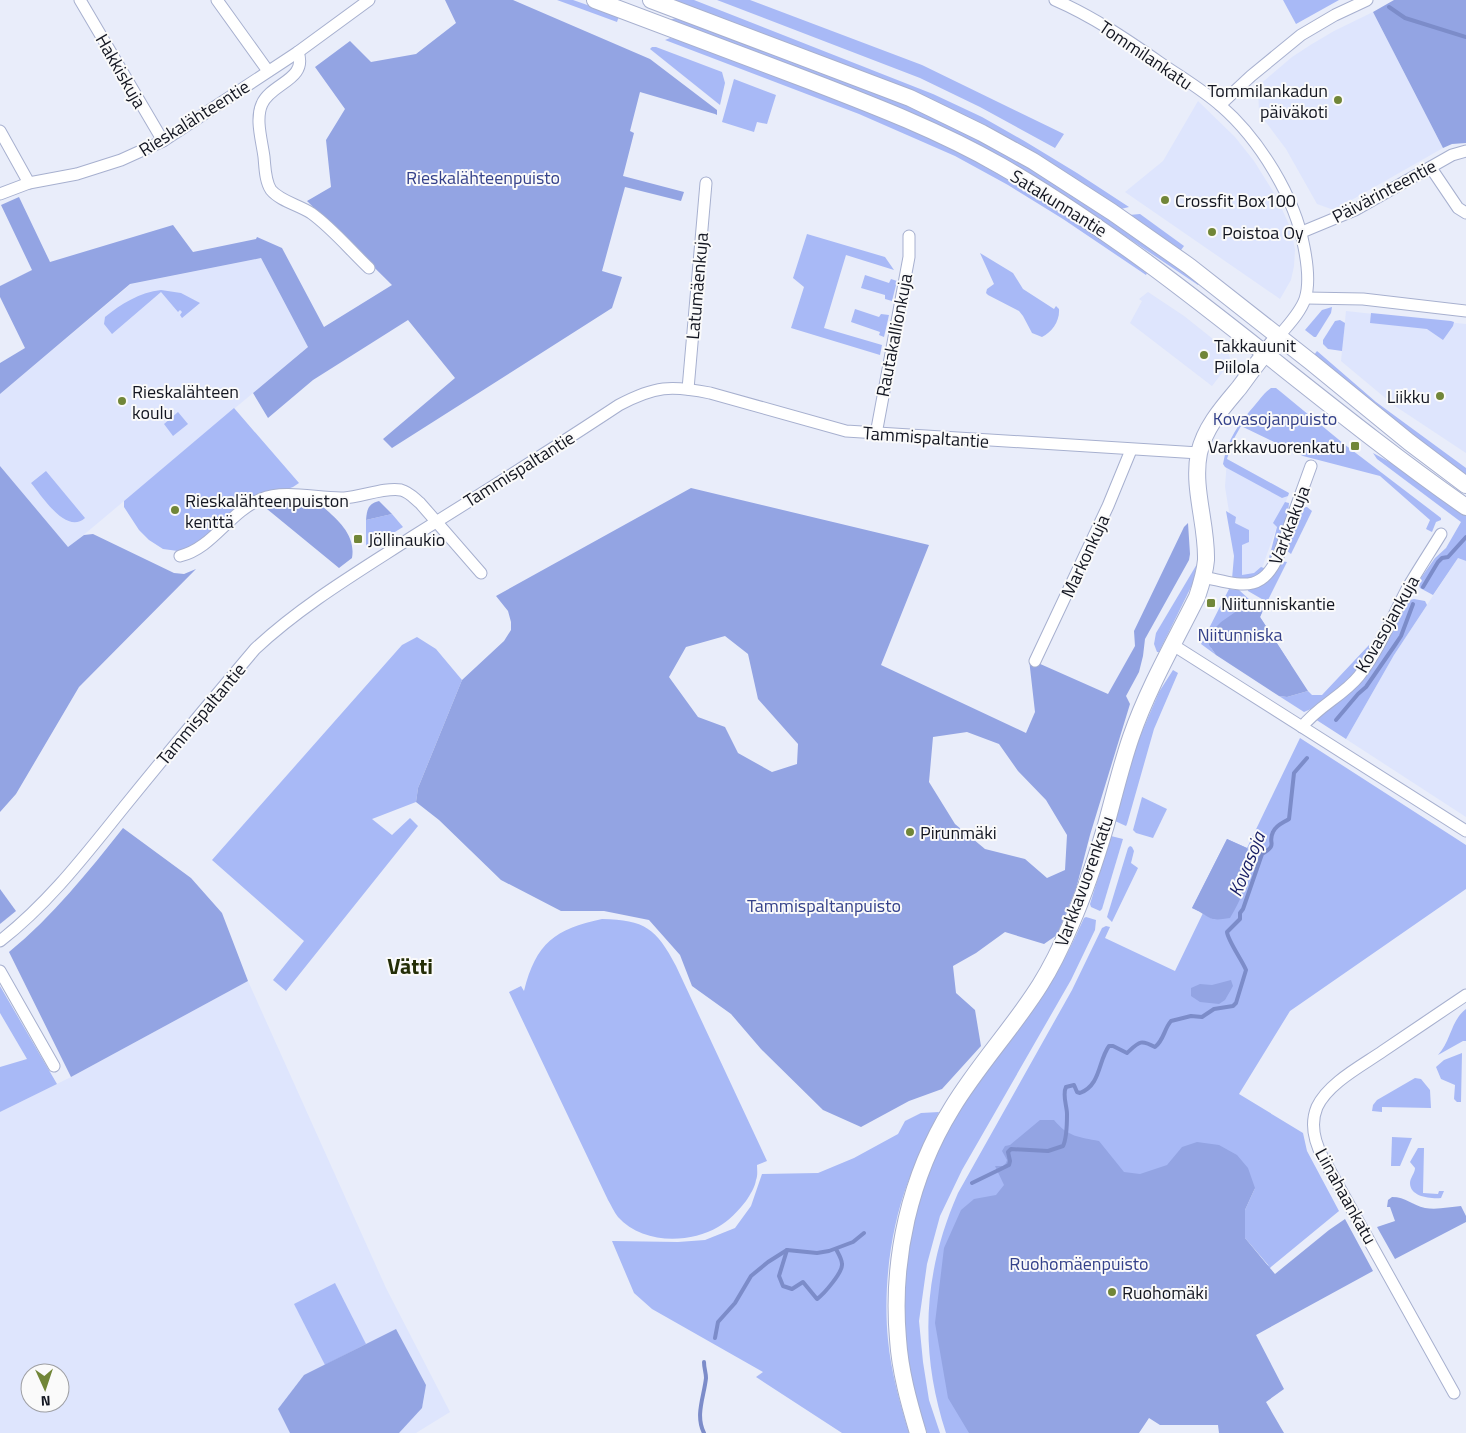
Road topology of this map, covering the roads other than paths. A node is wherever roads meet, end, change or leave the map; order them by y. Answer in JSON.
{"nodes":[{"id":1,"x":80,"y":0,"type":"edge"},
{"id":2,"x":217,"y":0,"type":"edge"},
{"id":3,"x":369,"y":0,"type":"edge"},
{"id":4,"x":594,"y":0,"type":"edge"},
{"id":5,"x":651,"y":0,"type":"edge"},
{"id":6,"x":1055,"y":0,"type":"edge"},
{"id":7,"x":1367,"y":0,"type":"edge"},
{"id":8,"x":298,"y":52,"type":"junction"},
{"id":9,"x":268,"y":71,"type":"junction"},
{"id":10,"x":1220,"y":105,"type":"junction"},
{"id":11,"x":0,"y":131,"type":"edge"},
{"id":12,"x":163,"y":141,"type":"junction"},
{"id":13,"x":1466,"y":151,"type":"edge"},
{"id":14,"x":1430,"y":168,"type":"junction"},
{"id":15,"x":706,"y":183,"type":"dead end"},
{"id":16,"x":29,"y":184,"type":"junction"},
{"id":17,"x":0,"y":194,"type":"edge"},
{"id":18,"x":1466,"y":213,"type":"edge"},
{"id":19,"x":1302,"y":232,"type":"junction"},
{"id":20,"x":909,"y":236,"type":"dead end"},
{"id":21,"x":369,"y":268,"type":"dead end"},
{"id":22,"x":1306,"y":298,"type":"junction"},
{"id":23,"x":1466,"y":311,"type":"edge"},
{"id":24,"x":1279,"y":336,"type":"junction"},
{"id":25,"x":1265,"y":353,"type":"junction"},
{"id":26,"x":688,"y":389,"type":"junction"},
{"id":27,"x":876,"y":434,"type":"junction"},
{"id":28,"x":1131,"y":450,"type":"junction"},
{"id":29,"x":1199,"y":453,"type":"junction"},
{"id":30,"x":1311,"y":466,"type":"dead end"},
{"id":31,"x":1466,"y":485,"type":"edge"},
{"id":32,"x":1466,"y":508,"type":"edge"},
{"id":33,"x":436,"y":522,"type":"junction"},
{"id":34,"x":1441,"y":534,"type":"dead end"},
{"id":35,"x":180,"y":556,"type":"dead end"},
{"id":36,"x":481,"y":573,"type":"dead end"},
{"id":37,"x":1203,"y":577,"type":"junction"},
{"id":38,"x":1173,"y":645,"type":"junction"},
{"id":39,"x":1035,"y":661,"type":"dead end"},
{"id":40,"x":1302,"y":727,"type":"junction"},
{"id":41,"x":1466,"y":830,"type":"edge"},
{"id":42,"x":0,"y":941,"type":"edge"},
{"id":43,"x":0,"y":971,"type":"edge"},
{"id":44,"x":1466,"y":995,"type":"edge"},
{"id":45,"x":54,"y":1066,"type":"dead end"},
{"id":46,"x":1454,"y":1393,"type":"dead end"},
{"id":47,"x":918,"y":1433,"type":"edge"}],
"edges":[{"from":1,"to":12,"type":"street","name":"Hakkiskuja"},
{"from":2,"to":9,"type":"street"},
{"from":3,"to":8,"type":"street","name":"Rieskalähteentie"},
{"from":4,"to":25,"type":"main road","name":"Satakunnantie"},
{"from":5,"to":24,"type":"main road","name":"Satakunnantie"},
{"from":6,"to":10,"type":"street","name":"Tommilankatu"},
{"from":7,"to":10,"type":"street"},
{"from":8,"to":9,"type":"street","name":"Rieskalähteentie"},
{"from":8,"to":21,"type":"street"},
{"from":9,"to":12,"type":"street","name":"Rieskalähteentie"},
{"from":10,"to":19,"type":"street","name":"Tommilankatu"},
{"from":11,"to":16,"type":"street"},
{"from":12,"to":16,"type":"street","name":"Rieskalähteentie"},
{"from":13,"to":14,"type":"street","name":"Päivärinteentie"},
{"from":14,"to":18,"type":"street"},
{"from":14,"to":19,"type":"street","name":"Päivärinteentie"},
{"from":15,"to":26,"type":"street","name":"Latumäenkuja"},
{"from":16,"to":17,"type":"street","name":"Rieskalähteentie"},
{"from":19,"to":22,"type":"street","name":"Tommilankatu"},
{"from":20,"to":27,"type":"street","name":"Rautakallionkuja"},
{"from":22,"to":23,"type":"street"},
{"from":22,"to":24,"type":"street"},
{"from":24,"to":25,"type":"main road"},
{"from":24,"to":31,"type":"main road","name":"Satakunnantie"},
{"from":25,"to":29,"type":"main road","name":"Varkkavuorenkatu"},
{"from":25,"to":32,"type":"main road","name":"Satakunnantie"},
{"from":26,"to":27,"type":"street","name":"Tammispaltantie"},
{"from":26,"to":33,"type":"street","name":"Tammispaltantie"},
{"from":27,"to":28,"type":"street","name":"Tammispaltantie"},
{"from":28,"to":29,"type":"street","name":"Tammispaltantie"},
{"from":28,"to":39,"type":"street","name":"Markonkuja"},
{"from":29,"to":37,"type":"main road","name":"Varkkavuorenkatu"},
{"from":30,"to":37,"type":"street","name":"Varkkakuja"},
{"from":33,"to":35,"type":"street"},
{"from":33,"to":36,"type":"street"},
{"from":33,"to":42,"type":"street","name":"Tammispaltantie"},
{"from":34,"to":40,"type":"street","name":"Kovasojankuja"},
{"from":37,"to":38,"type":"main road","name":"Varkkavuorenkatu"},
{"from":38,"to":40,"type":"street"},
{"from":38,"to":47,"type":"main road","name":"Varkkavuorenkatu"},
{"from":40,"to":41,"type":"street"},
{"from":43,"to":45,"type":"street"},
{"from":44,"to":46,"type":"street","name":"Liinahaankatu"}]}
